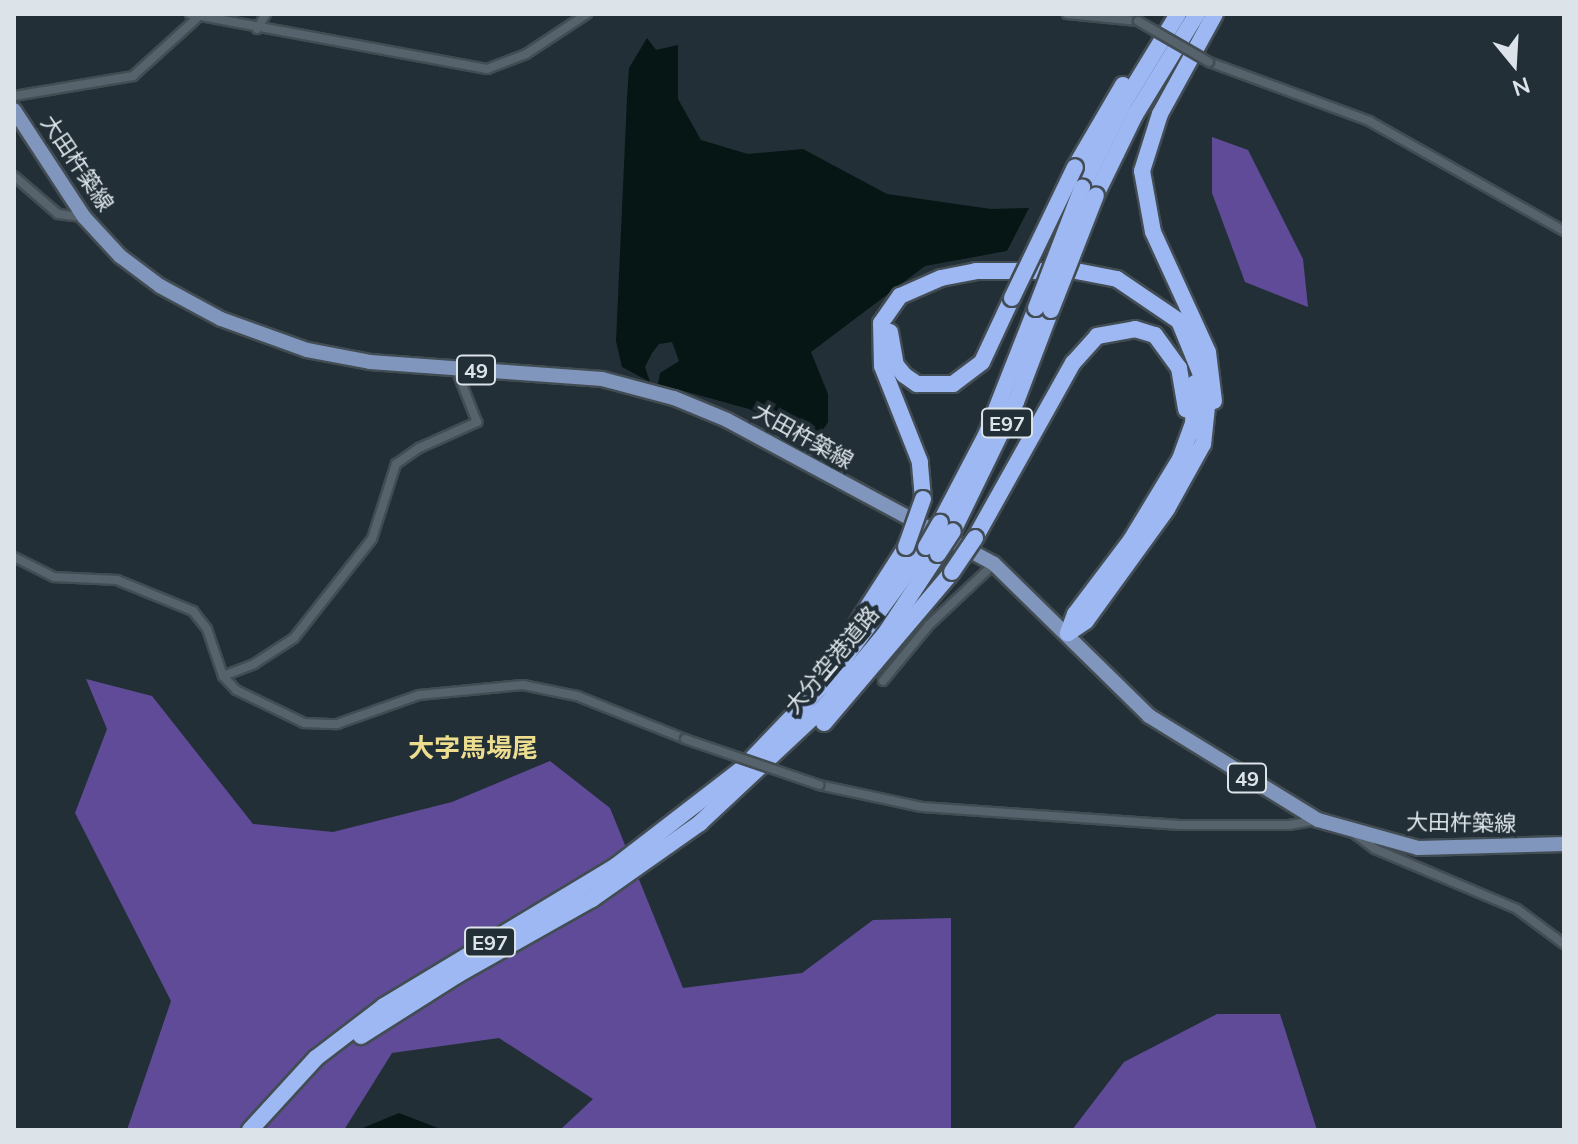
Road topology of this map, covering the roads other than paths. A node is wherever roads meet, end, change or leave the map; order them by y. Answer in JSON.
{"nodes":[{"id":1,"x":266,"y":14,"type":"edge"},
{"id":2,"x":587,"y":14,"type":"edge"},
{"id":3,"x":1067,"y":14,"type":"edge"},
{"id":4,"x":1168,"y":14,"type":"edge"},
{"id":5,"x":1178,"y":14,"type":"edge"},
{"id":6,"x":1197,"y":14,"type":"edge"},
{"id":7,"x":1215,"y":14,"type":"edge"},
{"id":8,"x":193,"y":16,"type":"edge"},
{"id":9,"x":257,"y":29,"type":"junction"},
{"id":10,"x":14,"y":96,"type":"edge"},
{"id":11,"x":14,"y":110,"type":"edge"},
{"id":12,"x":14,"y":176,"type":"edge"},
{"id":13,"x":1089,"y":192,"type":"junction"},
{"id":14,"x":84,"y":217,"type":"junction"},
{"id":15,"x":1564,"y":231,"type":"edge"},
{"id":16,"x":456,"y":369,"type":"junction"},
{"id":17,"x":1203,"y":444,"type":"junction"},
{"id":18,"x":1185,"y":447,"type":"junction"},
{"id":19,"x":932,"y":550,"type":"junction"},
{"id":20,"x":14,"y":557,"type":"edge"},
{"id":21,"x":994,"y":564,"type":"junction"},
{"id":22,"x":1068,"y":633,"type":"junction"},
{"id":23,"x":223,"y":676,"type":"junction"},
{"id":24,"x":883,"y":681,"type":"dead end"},
{"id":25,"x":743,"y":768,"type":"junction"},
{"id":26,"x":1318,"y":820,"type":"junction"},
{"id":27,"x":1355,"y":834,"type":"junction"},
{"id":28,"x":1564,"y":844,"type":"edge"},
{"id":29,"x":650,"y":861,"type":"junction"},
{"id":30,"x":1564,"y":944,"type":"edge"},
{"id":31,"x":250,"y":1130,"type":"edge"},
{"id":32,"x":260,"y":1130,"type":"edge"}],
"edges":[{"from":1,"to":9,"type":"street"},
{"from":2,"to":9,"type":"street"},
{"from":3,"to":15,"type":"street","bridge":true},
{"from":4,"to":18,"type":"highway","bridge":true},
{"from":5,"to":13,"type":"highway","name":"大分空港道路","number":"E97"},
{"from":6,"to":13,"type":"highway","name":"大分空港道路","number":"E97"},
{"from":7,"to":17,"type":"highway"},
{"from":8,"to":9,"type":"street"},
{"from":8,"to":10,"type":"street"},
{"from":11,"to":14,"type":"main road","name":"大田杵築線","number":"49"},
{"from":12,"to":14,"type":"street"},
{"from":13,"to":19,"type":"highway","name":"大分空港道路","number":"E97","bridge":true},
{"from":14,"to":16,"type":"main road","name":"大田杵築線","number":"49"},
{"from":16,"to":21,"type":"main road","name":"大田杵築線","number":"49"},
{"from":16,"to":23,"type":"street"},
{"from":17,"to":22,"type":"highway"},
{"from":17,"to":25,"type":"highway","bridge":true},
{"from":18,"to":22,"type":"highway"},
{"from":18,"to":29,"type":"highway","bridge":true},
{"from":19,"to":25,"type":"highway","name":"大分空港道路","number":"E97"},
{"from":19,"to":29,"type":"highway","name":"大分空港道路","number":"E97"},
{"from":20,"to":23,"type":"street"},
{"from":21,"to":22,"type":"main road","name":"大田杵築線","number":"49"},
{"from":21,"to":24,"type":"street"},
{"from":22,"to":26,"type":"main road","name":"大田杵築線","number":"49"},
{"from":23,"to":26,"type":"street","bridge":true},
{"from":25,"to":31,"type":"highway","name":"大分空港道路","number":"E97"},
{"from":26,"to":27,"type":"main road","name":"大田杵築線","number":"49"},
{"from":27,"to":28,"type":"main road","name":"大田杵築線","number":"49"},
{"from":27,"to":30,"type":"street"},
{"from":29,"to":32,"type":"highway","name":"大分空港道路","number":"E97"}]}
